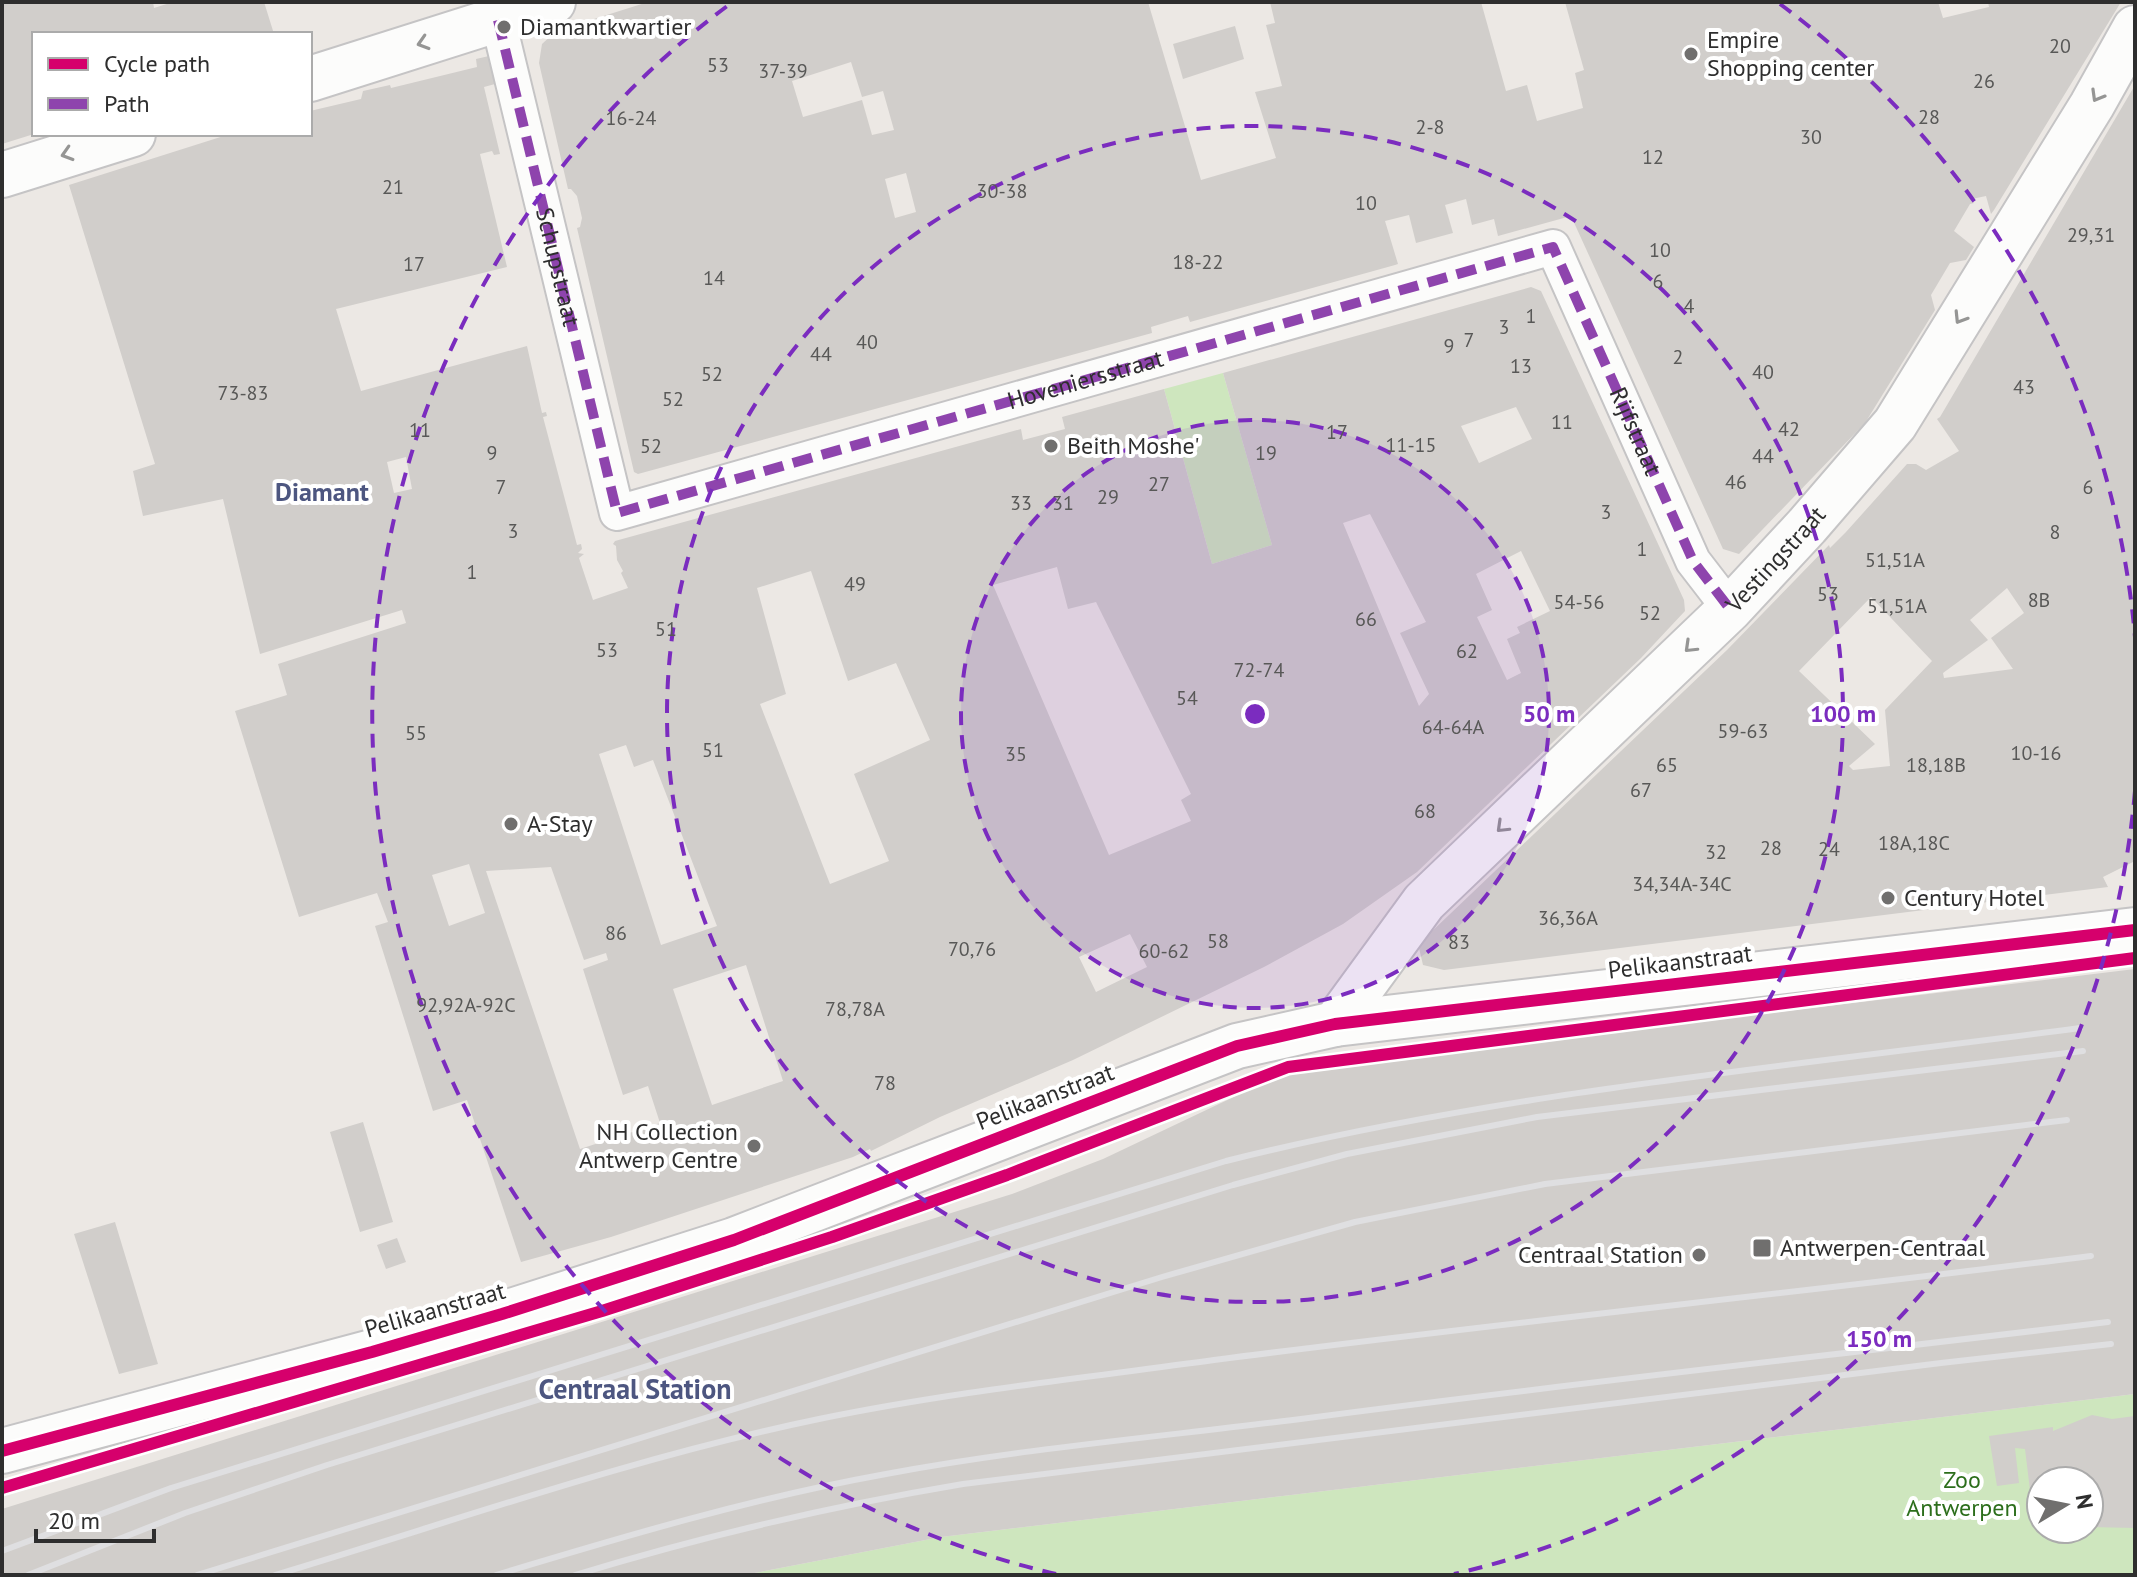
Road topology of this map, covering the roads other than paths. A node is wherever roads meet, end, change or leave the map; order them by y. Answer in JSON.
{"nodes":[{"id":1,"x":553,"y":2,"type":"edge"},
{"id":2,"x":496,"y":11,"type":"edge"},
{"id":3,"x":2135,"y":28,"type":"edge"},
{"id":4,"x":312,"y":78,"type":"edge"},
{"id":5,"x":127,"y":136,"type":"edge"},
{"id":6,"x":2,"y":175,"type":"edge"},
{"id":7,"x":1553,"y":247,"type":"joint"},
{"id":8,"x":617,"y":513,"type":"joint"},
{"id":9,"x":1730,"y":609,"type":"junction"},
{"id":10,"x":2135,"y":930,"type":"edge"},
{"id":11,"x":1335,"y":1024,"type":"junction"},
{"id":12,"x":2,"y":1451,"type":"edge"}],
"edges":[{"from":1,"to":2,"type":"street"},
{"from":2,"to":4,"type":"street","one_way":true},
{"from":2,"to":8,"type":"street","name":"Schupstraat"},
{"from":3,"to":9,"type":"street","name":"Vestingstraat","one_way":true},
{"from":5,"to":6,"type":"street","one_way":true},
{"from":7,"to":8,"type":"street","name":"Hoveniersstraat"},
{"from":7,"to":9,"type":"street","name":"Rijfstraat"},
{"from":9,"to":11,"type":"street","name":"Vestingstraat","one_way":true},
{"from":10,"to":11,"type":"street","name":"Pelikaanstraat"},
{"from":11,"to":12,"type":"street","name":"Pelikaanstraat"}]}
